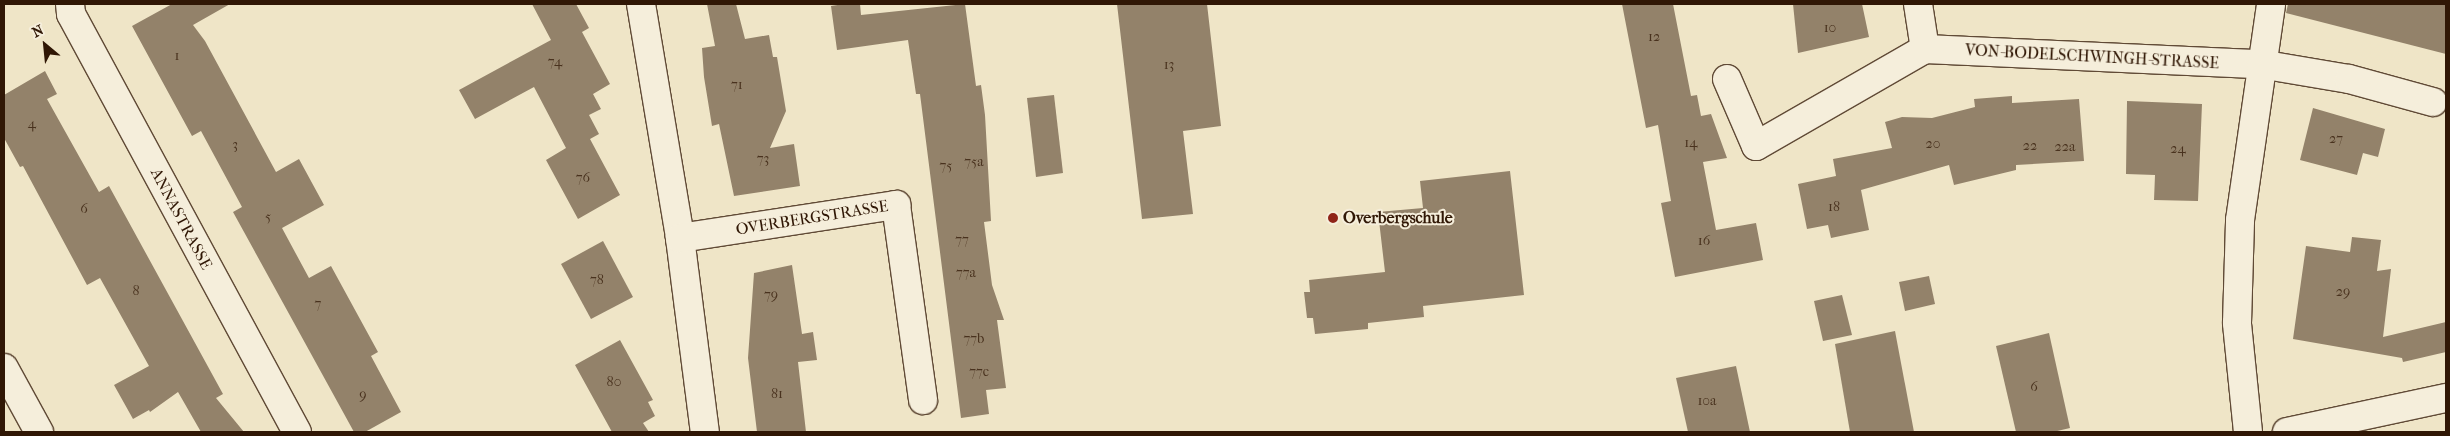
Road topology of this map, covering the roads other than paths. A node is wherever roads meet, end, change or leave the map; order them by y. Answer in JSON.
{"nodes":[{"id":1,"x":70,"y":4,"type":"edge"},
{"id":2,"x":641,"y":4,"type":"edge"},
{"id":3,"x":1918,"y":4,"type":"edge"},
{"id":4,"x":2271,"y":4,"type":"edge"},
{"id":5,"x":1925,"y":49,"type":"junction"},
{"id":6,"x":2260,"y":64,"type":"junction"},
{"id":7,"x":1727,"y":78,"type":"dead end"},
{"id":8,"x":2433,"y":102,"type":"dead end"},
{"id":9,"x":680,"y":238,"type":"junction"},
{"id":10,"x":4,"y":368,"type":"edge"},
{"id":11,"x":2446,"y":398,"type":"edge"},
{"id":12,"x":923,"y":400,"type":"dead end"},
{"id":13,"x":39,"y":432,"type":"edge"},
{"id":14,"x":297,"y":432,"type":"edge"},
{"id":15,"x":705,"y":432,"type":"edge"},
{"id":16,"x":2248,"y":432,"type":"edge"},
{"id":17,"x":2287,"y":432,"type":"edge"}],
"edges":[{"from":1,"to":14,"type":"street","name":"ANNASTRASSE"},
{"from":2,"to":9,"type":"street"},
{"from":3,"to":5,"type":"street"},
{"from":4,"to":6,"type":"street"},
{"from":5,"to":6,"type":"street","name":"VON-BODELSCHWINGH-STRASSE"},
{"from":5,"to":7,"type":"street"},
{"from":6,"to":8,"type":"street","name":"VON-BODELSCHWINGH-STRASSE"},
{"from":6,"to":16,"type":"street"},
{"from":9,"to":12,"type":"street","name":"OVERBERGSTRASSE"},
{"from":9,"to":15,"type":"street"},
{"from":10,"to":13,"type":"street"},
{"from":11,"to":17,"type":"street"}]}
